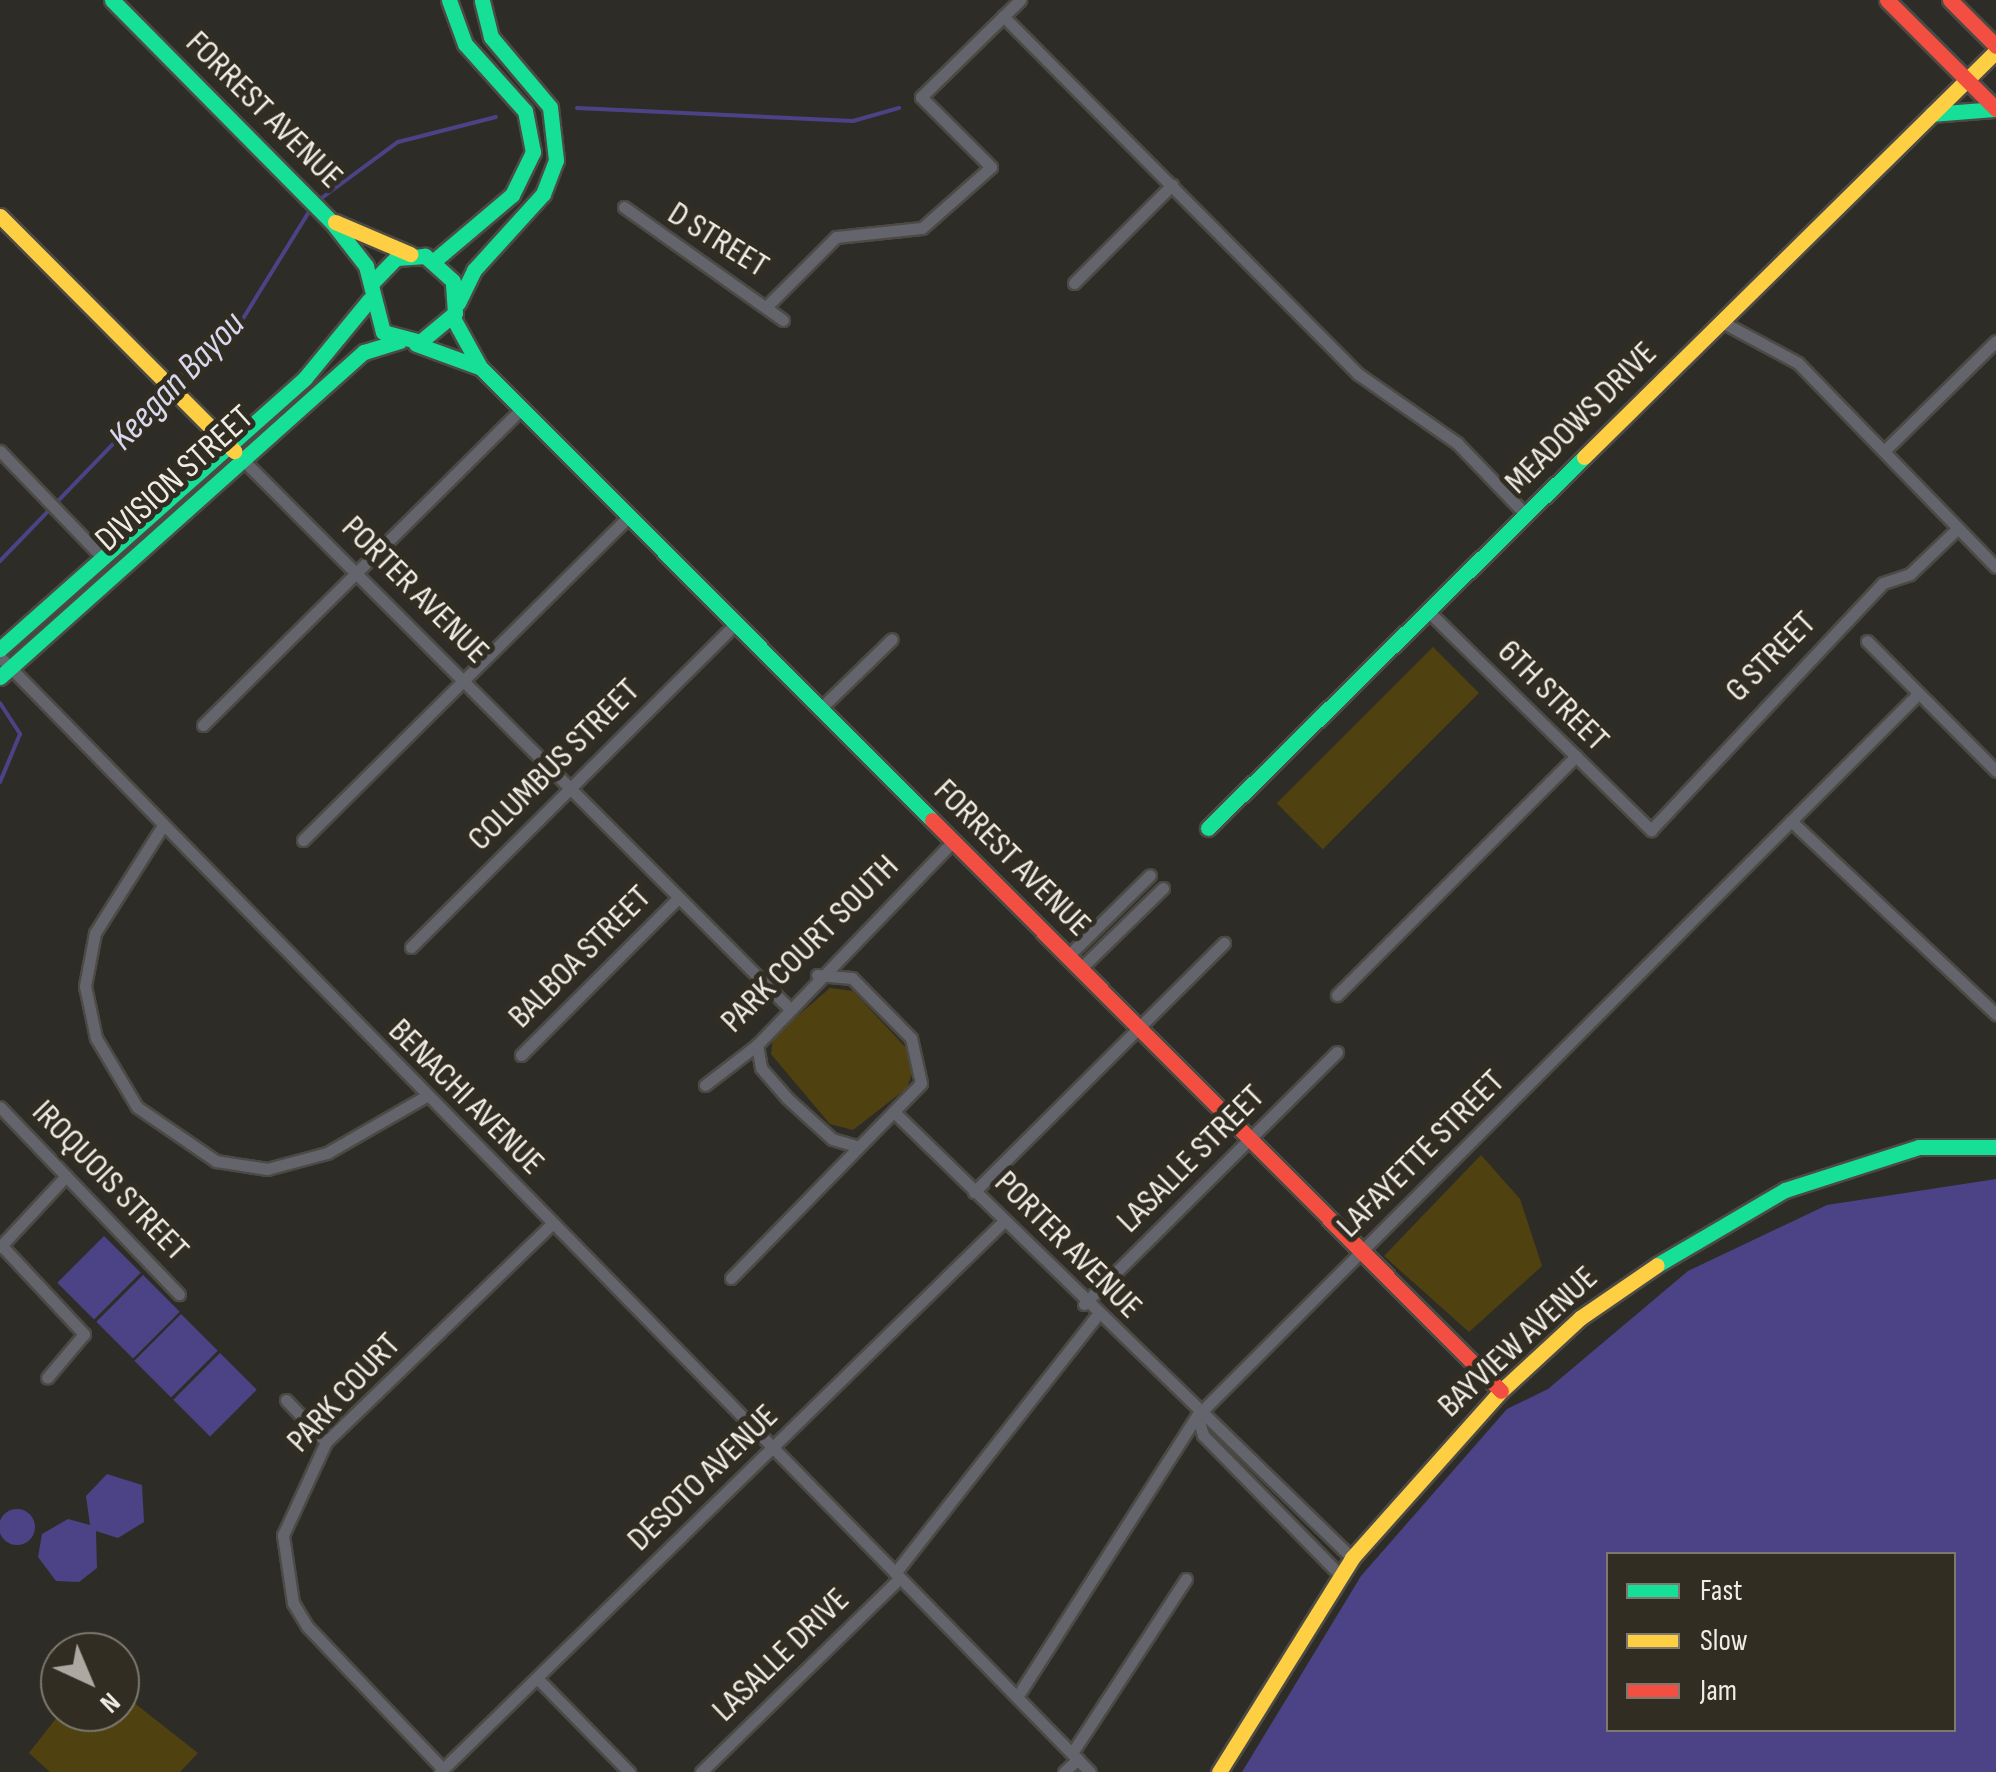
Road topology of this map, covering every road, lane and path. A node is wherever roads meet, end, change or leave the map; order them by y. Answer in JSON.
{"nodes":[{"id":1,"x":112,"y":0,"type":"edge"},
{"id":2,"x":450,"y":0,"type":"edge"},
{"id":3,"x":482,"y":0,"type":"edge"},
{"id":4,"x":1020,"y":0,"type":"edge"},
{"id":5,"x":1887,"y":0,"type":"edge"},
{"id":6,"x":1950,"y":0,"type":"edge"},
{"id":7,"x":1003,"y":16,"type":"junction"},
{"id":8,"x":1996,"y":48,"type":"edge"},
{"id":9,"x":1967,"y":79,"type":"junction"},
{"id":10,"x":1996,"y":109,"type":"edge"},
{"id":11,"x":1932,"y":114,"type":"junction"},
{"id":12,"x":1172,"y":185,"type":"junction"},
{"id":13,"x":624,"y":207,"type":"dead end"},
{"id":14,"x":0,"y":216,"type":"edge"},
{"id":15,"x":326,"y":216,"type":"junction"},
{"id":16,"x":414,"y":254,"type":"junction"},
{"id":17,"x":435,"y":260,"type":"junction"},
{"id":18,"x":1074,"y":283,"type":"dead end"},
{"id":19,"x":370,"y":292,"type":"junction"},
{"id":20,"x":768,"y":305,"type":"junction"},
{"id":21,"x":454,"y":313,"type":"junction"},
{"id":22,"x":782,"y":320,"type":"dead end"},
{"id":23,"x":1722,"y":322,"type":"junction"},
{"id":24,"x":1996,"y":340,"type":"edge"},
{"id":25,"x":406,"y":342,"type":"junction"},
{"id":26,"x":480,"y":367,"type":"junction"},
{"id":27,"x":521,"y":409,"type":"junction"},
{"id":28,"x":229,"y":445,"type":"junction"},
{"id":29,"x":0,"y":450,"type":"edge"},
{"id":30,"x":1884,"y":450,"type":"junction"},
{"id":31,"x":242,"y":459,"type":"junction"},
{"id":32,"x":1526,"y":515,"type":"junction"},
{"id":33,"x":628,"y":517,"type":"junction"},
{"id":34,"x":1958,"y":528,"type":"junction"},
{"id":35,"x":102,"y":557,"type":"junction"},
{"id":36,"x":1996,"y":567,"type":"edge"},
{"id":37,"x":356,"y":573,"type":"junction"},
{"id":38,"x":1428,"y":611,"type":"junction"},
{"id":39,"x":736,"y":623,"type":"junction"},
{"id":40,"x":892,"y":640,"type":"dead end"},
{"id":41,"x":1867,"y":642,"type":"dead end"},
{"id":42,"x":0,"y":649,"type":"edge"},
{"id":43,"x":3,"y":667,"type":"edge"},
{"id":44,"x":462,"y":681,"type":"junction"},
{"id":45,"x":1918,"y":694,"type":"junction"},
{"id":46,"x":820,"y":709,"type":"junction"},
{"id":47,"x":204,"y":725,"type":"dead end"},
{"id":48,"x":1576,"y":756,"type":"junction"},
{"id":49,"x":1996,"y":772,"type":"edge"},
{"id":50,"x":570,"y":788,"type":"junction"},
{"id":51,"x":1790,"y":821,"type":"junction"},
{"id":52,"x":1638,"y":822,"type":"joint"},
{"id":53,"x":162,"y":827,"type":"junction"},
{"id":54,"x":1208,"y":828,"type":"dead end"},
{"id":55,"x":303,"y":840,"type":"dead end"},
{"id":56,"x":953,"y":841,"type":"junction"},
{"id":57,"x":1150,"y":875,"type":"dead end"},
{"id":58,"x":1163,"y":888,"type":"dead end"},
{"id":59,"x":678,"y":898,"type":"junction"},
{"id":60,"x":1224,"y":942,"type":"dead end"},
{"id":61,"x":411,"y":947,"type":"dead end"},
{"id":62,"x":1068,"y":956,"type":"junction"},
{"id":63,"x":1080,"y":968,"type":"junction"},
{"id":64,"x":818,"y":976,"type":"junction"},
{"id":65,"x":1337,"y":995,"type":"dead end"},
{"id":66,"x":787,"y":1006,"type":"junction"},
{"id":67,"x":1996,"y":1014,"type":"edge"},
{"id":68,"x":1140,"y":1027,"type":"junction"},
{"id":69,"x":757,"y":1045,"type":"junction"},
{"id":70,"x":1337,"y":1052,"type":"dead end"},
{"id":71,"x":521,"y":1054,"type":"dead end"},
{"id":72,"x":705,"y":1084,"type":"dead end"},
{"id":73,"x":426,"y":1096,"type":"junction"},
{"id":74,"x":0,"y":1106,"type":"edge"},
{"id":75,"x":896,"y":1115,"type":"junction"},
{"id":76,"x":1250,"y":1141,"type":"junction"},
{"id":77,"x":857,"y":1146,"type":"junction"},
{"id":78,"x":1996,"y":1147,"type":"edge"},
{"id":79,"x":66,"y":1176,"type":"junction"},
{"id":80,"x":974,"y":1192,"type":"junction"},
{"id":81,"x":1003,"y":1222,"type":"junction"},
{"id":82,"x":552,"y":1224,"type":"junction"},
{"id":83,"x":1,"y":1246,"type":"edge"},
{"id":84,"x":1360,"y":1254,"type":"junction"},
{"id":85,"x":731,"y":1278,"type":"dead end"},
{"id":86,"x":180,"y":1294,"type":"dead end"},
{"id":87,"x":1084,"y":1304,"type":"junction"},
{"id":88,"x":1096,"y":1317,"type":"junction"},
{"id":89,"x":47,"y":1378,"type":"dead end"},
{"id":90,"x":1500,"y":1391,"type":"junction"},
{"id":91,"x":286,"y":1400,"type":"dead end"},
{"id":92,"x":1197,"y":1416,"type":"junction"},
{"id":93,"x":326,"y":1442,"type":"junction"},
{"id":94,"x":774,"y":1448,"type":"junction"},
{"id":95,"x":1352,"y":1558,"type":"junction"},
{"id":96,"x":1339,"y":1574,"type":"junction"},
{"id":97,"x":897,"y":1575,"type":"junction"},
{"id":98,"x":1186,"y":1579,"type":"dead end"},
{"id":99,"x":538,"y":1678,"type":"junction"},
{"id":100,"x":1017,"y":1698,"type":"junction"},
{"id":101,"x":1075,"y":1756,"type":"junction"},
{"id":102,"x":442,"y":1771,"type":"edge"},
{"id":103,"x":629,"y":1772,"type":"edge"},
{"id":104,"x":702,"y":1772,"type":"edge"},
{"id":105,"x":1064,"y":1772,"type":"edge"},
{"id":106,"x":1090,"y":1772,"type":"edge"},
{"id":107,"x":1220,"y":1772,"type":"edge"}],
"edges":[{"from":1,"to":15,"type":"street","name":"FORREST AVENUE"},
{"from":2,"to":17,"type":"street"},
{"from":3,"to":21,"type":"street"},
{"from":4,"to":7,"type":"street"},
{"from":5,"to":9,"type":"street"},
{"from":6,"to":8,"type":"street"},
{"from":7,"to":12,"type":"street"},
{"from":7,"to":20,"type":"street"},
{"from":8,"to":9,"type":"street","name":"MEADOWS DRIVE"},
{"from":9,"to":10,"type":"street"},
{"from":9,"to":11,"type":"street","name":"MEADOWS DRIVE"},
{"from":10,"to":11,"type":"street"},
{"from":11,"to":23,"type":"street","name":"MEADOWS DRIVE"},
{"from":12,"to":18,"type":"street"},
{"from":12,"to":32,"type":"street"},
{"from":13,"to":20,"type":"street","name":"D STREET"},
{"from":14,"to":28,"type":"street","name":"PORTER AVENUE"},
{"from":15,"to":16,"type":"street","name":"FORREST AVENUE"},
{"from":15,"to":19,"type":"street","name":"FORREST AVENUE"},
{"from":16,"to":17,"type":"street"},
{"from":16,"to":19,"type":"street"},
{"from":17,"to":21,"type":"street"},
{"from":19,"to":25,"type":"street"},
{"from":19,"to":28,"type":"street","name":"DIVISION STREET"},
{"from":20,"to":22,"type":"street","name":"D STREET"},
{"from":21,"to":25,"type":"street"},
{"from":21,"to":26,"type":"street","name":"FORREST AVENUE"},
{"from":23,"to":30,"type":"street"},
{"from":23,"to":32,"type":"street","name":"MEADOWS DRIVE"},
{"from":24,"to":30,"type":"street"},
{"from":25,"to":26,"type":"street","name":"FORREST AVENUE"},
{"from":25,"to":31,"type":"street","name":"DIVISION STREET"},
{"from":26,"to":27,"type":"street","name":"FORREST AVENUE"},
{"from":27,"to":33,"type":"street","name":"FORREST AVENUE"},
{"from":27,"to":37,"type":"street"},
{"from":28,"to":31,"type":"street","name":"PORTER AVENUE"},
{"from":28,"to":35,"type":"street","name":"DIVISION STREET"},
{"from":29,"to":35,"type":"street"},
{"from":30,"to":34,"type":"street"},
{"from":31,"to":37,"type":"street","name":"PORTER AVENUE"},
{"from":31,"to":43,"type":"street","name":"DIVISION STREET"},
{"from":32,"to":38,"type":"street","name":"MEADOWS DRIVE"},
{"from":33,"to":39,"type":"street","name":"FORREST AVENUE"},
{"from":33,"to":44,"type":"street"},
{"from":34,"to":36,"type":"street"},
{"from":34,"to":52,"type":"street","name":"G STREET"},
{"from":35,"to":42,"type":"street","name":"DIVISION STREET"},
{"from":37,"to":44,"type":"street","name":"PORTER AVENUE"},
{"from":37,"to":47,"type":"street"},
{"from":38,"to":48,"type":"street","name":"6TH STREET"},
{"from":38,"to":54,"type":"street","name":"MEADOWS DRIVE"},
{"from":39,"to":46,"type":"street","name":"FORREST AVENUE"},
{"from":39,"to":50,"type":"street","name":"COLUMBUS STREET"},
{"from":40,"to":46,"type":"street"},
{"from":41,"to":45,"type":"street"},
{"from":43,"to":53,"type":"street","name":"BENACHI AVENUE"},
{"from":44,"to":50,"type":"street","name":"PORTER AVENUE"},
{"from":44,"to":55,"type":"street"},
{"from":45,"to":49,"type":"street"},
{"from":45,"to":51,"type":"street","name":"LAFAYETTE STREET"},
{"from":46,"to":56,"type":"street","name":"FORREST AVENUE"},
{"from":48,"to":52,"type":"street","name":"6TH STREET"},
{"from":48,"to":65,"type":"street"},
{"from":50,"to":59,"type":"street","name":"PORTER AVENUE"},
{"from":50,"to":61,"type":"street","name":"COLUMBUS STREET"},
{"from":51,"to":67,"type":"street"},
{"from":51,"to":84,"type":"street","name":"LAFAYETTE STREET"},
{"from":53,"to":73,"type":"street","name":"BENACHI AVENUE"},
{"from":53,"to":73,"type":"street"},
{"from":56,"to":62,"type":"street","name":"FORREST AVENUE"},
{"from":56,"to":64,"type":"street","name":"PARK COURT SOUTH"},
{"from":57,"to":62,"type":"street"},
{"from":58,"to":63,"type":"street"},
{"from":59,"to":66,"type":"street","name":"PORTER AVENUE"},
{"from":59,"to":71,"type":"street","name":"BALBOA STREET"},
{"from":60,"to":68,"type":"street"},
{"from":62,"to":63,"type":"street","name":"FORREST AVENUE"},
{"from":63,"to":68,"type":"street","name":"FORREST AVENUE"},
{"from":64,"to":66,"type":"street","name":"PARK COURT SOUTH"},
{"from":64,"to":75,"type":"street"},
{"from":66,"to":69,"type":"street","name":"PARK COURT SOUTH"},
{"from":68,"to":76,"type":"street","name":"FORREST AVENUE"},
{"from":68,"to":80,"type":"street"},
{"from":69,"to":72,"type":"street","name":"PARK COURT SOUTH"},
{"from":69,"to":77,"type":"street"},
{"from":70,"to":76,"type":"street","name":"LASALLE STREET"},
{"from":73,"to":82,"type":"street","name":"BENACHI AVENUE"},
{"from":74,"to":79,"type":"street","name":"IROQUOIS STREET"},
{"from":75,"to":77,"type":"street"},
{"from":75,"to":80,"type":"street","name":"PORTER AVENUE"},
{"from":76,"to":84,"type":"street","name":"FORREST AVENUE"},
{"from":76,"to":87,"type":"street","name":"LASALLE STREET"},
{"from":77,"to":85,"type":"street"},
{"from":78,"to":90,"type":"street","name":"BAYVIEW AVENUE"},
{"from":79,"to":83,"type":"street"},
{"from":79,"to":86,"type":"street","name":"IROQUOIS STREET"},
{"from":80,"to":81,"type":"street","name":"PORTER AVENUE"},
{"from":81,"to":87,"type":"street","name":"PORTER AVENUE"},
{"from":81,"to":94,"type":"street","name":"DESOTO AVENUE"},
{"from":82,"to":93,"type":"street","name":"PARK COURT"},
{"from":82,"to":94,"type":"street","name":"BENACHI AVENUE"},
{"from":83,"to":89,"type":"street"},
{"from":84,"to":90,"type":"street","name":"FORREST AVENUE"},
{"from":84,"to":92,"type":"street","name":"LAFAYETTE STREET"},
{"from":87,"to":88,"type":"street","name":"PORTER AVENUE"},
{"from":88,"to":92,"type":"street","name":"PORTER AVENUE"},
{"from":88,"to":97,"type":"street"},
{"from":90,"to":95,"type":"street","name":"BAYVIEW AVENUE"},
{"from":91,"to":93,"type":"street"},
{"from":92,"to":95,"type":"street","name":"PORTER AVENUE"},
{"from":92,"to":96,"type":"street","name":"PORTER AVENUE"},
{"from":92,"to":100,"type":"street","name":"LAFAYETTE STREET"},
{"from":93,"to":102,"type":"street","name":"PARK COURT"},
{"from":94,"to":97,"type":"street","name":"BENACHI AVENUE"},
{"from":94,"to":99,"type":"street","name":"DESOTO AVENUE"},
{"from":95,"to":96,"type":"street","name":"BAYVIEW AVENUE"},
{"from":96,"to":107,"type":"street","name":"BAYVIEW AVENUE"},
{"from":97,"to":100,"type":"street","name":"BENACHI AVENUE"},
{"from":97,"to":104,"type":"street","name":"LASALLE DRIVE"},
{"from":98,"to":101,"type":"street"},
{"from":99,"to":102,"type":"street","name":"DESOTO AVENUE"},
{"from":99,"to":103,"type":"street"},
{"from":100,"to":101,"type":"street","name":"BENACHI AVENUE"},
{"from":101,"to":105,"type":"street"},
{"from":101,"to":106,"type":"street","name":"BENACHI AVENUE"}]}
